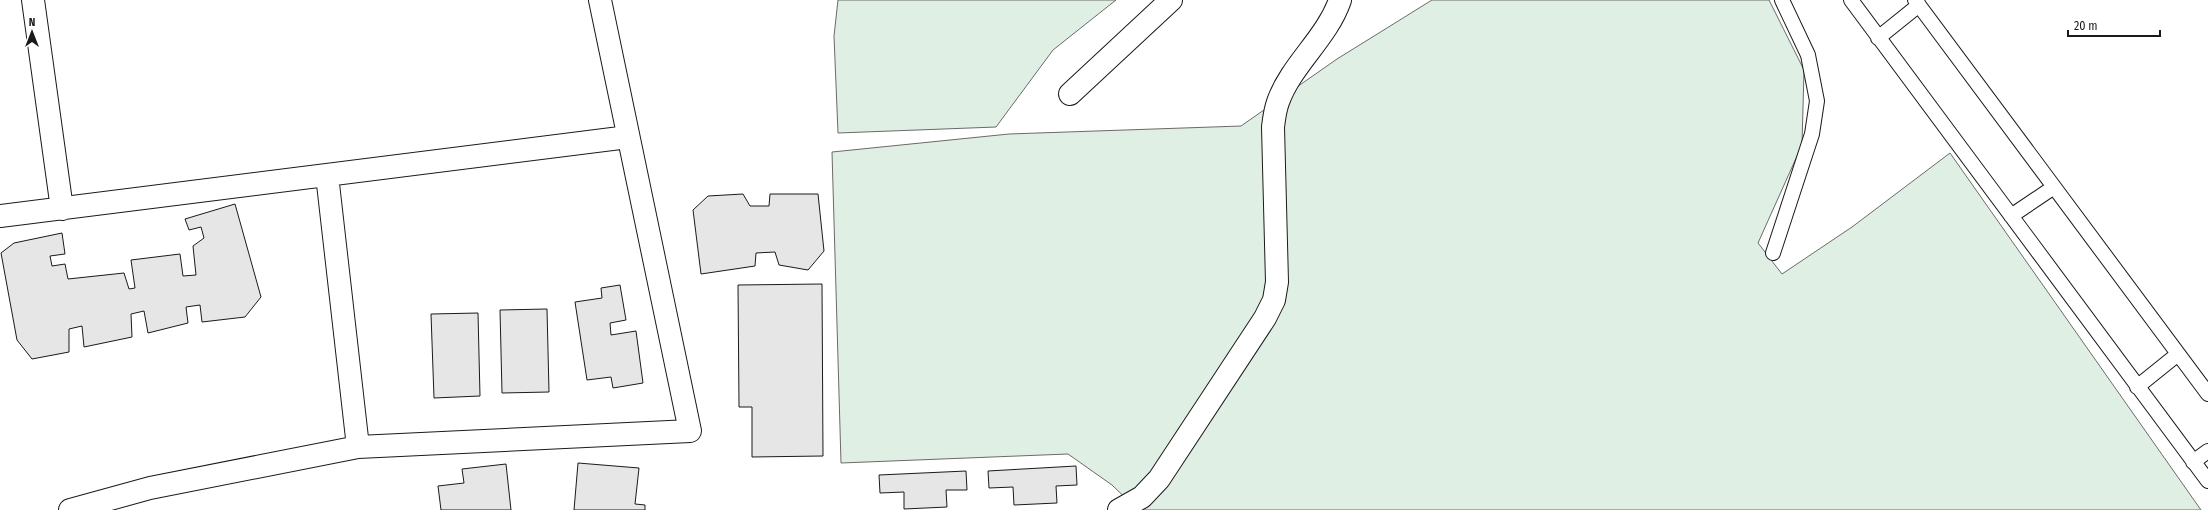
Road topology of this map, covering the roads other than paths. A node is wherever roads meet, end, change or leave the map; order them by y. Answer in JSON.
{"nodes":[{"id":1,"x":33,"y":0,"type":"edge"},
{"id":2,"x":600,"y":0,"type":"edge"},
{"id":3,"x":1171,"y":0,"type":"edge"},
{"id":4,"x":1340,"y":0,"type":"edge"},
{"id":5,"x":1782,"y":0,"type":"edge"},
{"id":6,"x":1851,"y":0,"type":"edge"},
{"id":7,"x":1917,"y":3,"type":"edge"},
{"id":8,"x":1878,"y":38,"type":"junction"},
{"id":9,"x":1070,"y":94,"type":"dead end"},
{"id":10,"x":628,"y":137,"type":"junction"},
{"id":11,"x":327,"y":175,"type":"junction"},
{"id":12,"x":2054,"y":187,"type":"junction"},
{"id":13,"x":62,"y":209,"type":"junction"},
{"id":14,"x":0,"y":216,"type":"edge"},
{"id":15,"x":2011,"y":216,"type":"junction"},
{"id":16,"x":1773,"y":253,"type":"dead end"},
{"id":17,"x":2178,"y":354,"type":"junction"},
{"id":18,"x":2137,"y":387,"type":"junction"},
{"id":19,"x":2208,"y":394,"type":"edge"},
{"id":20,"x":358,"y":447,"type":"junction"},
{"id":21,"x":2208,"y":451,"type":"edge"},
{"id":22,"x":2193,"y":462,"type":"junction"},
{"id":23,"x":2208,"y":481,"type":"edge"},
{"id":24,"x":70,"y":510,"type":"edge"},
{"id":25,"x":1119,"y":510,"type":"edge"}],
"edges":[{"from":1,"to":13,"type":"street"},
{"from":2,"to":10,"type":"street"},
{"from":3,"to":9,"type":"street"},
{"from":4,"to":25,"type":"street"},
{"from":5,"to":16,"type":"lane"},
{"from":6,"to":8,"type":"lane"},
{"from":7,"to":8,"type":"lane"},
{"from":7,"to":12,"type":"lane"},
{"from":8,"to":15,"type":"lane"},
{"from":10,"to":11,"type":"street"},
{"from":10,"to":20,"type":"street"},
{"from":11,"to":13,"type":"street"},
{"from":11,"to":20,"type":"street"},
{"from":12,"to":15,"type":"lane"},
{"from":12,"to":17,"type":"lane"},
{"from":13,"to":14,"type":"street"},
{"from":15,"to":18,"type":"lane"},
{"from":17,"to":18,"type":"lane"},
{"from":17,"to":19,"type":"lane"},
{"from":18,"to":22,"type":"lane"},
{"from":20,"to":24,"type":"street"},
{"from":21,"to":22,"type":"lane"},
{"from":22,"to":23,"type":"lane"}]}
